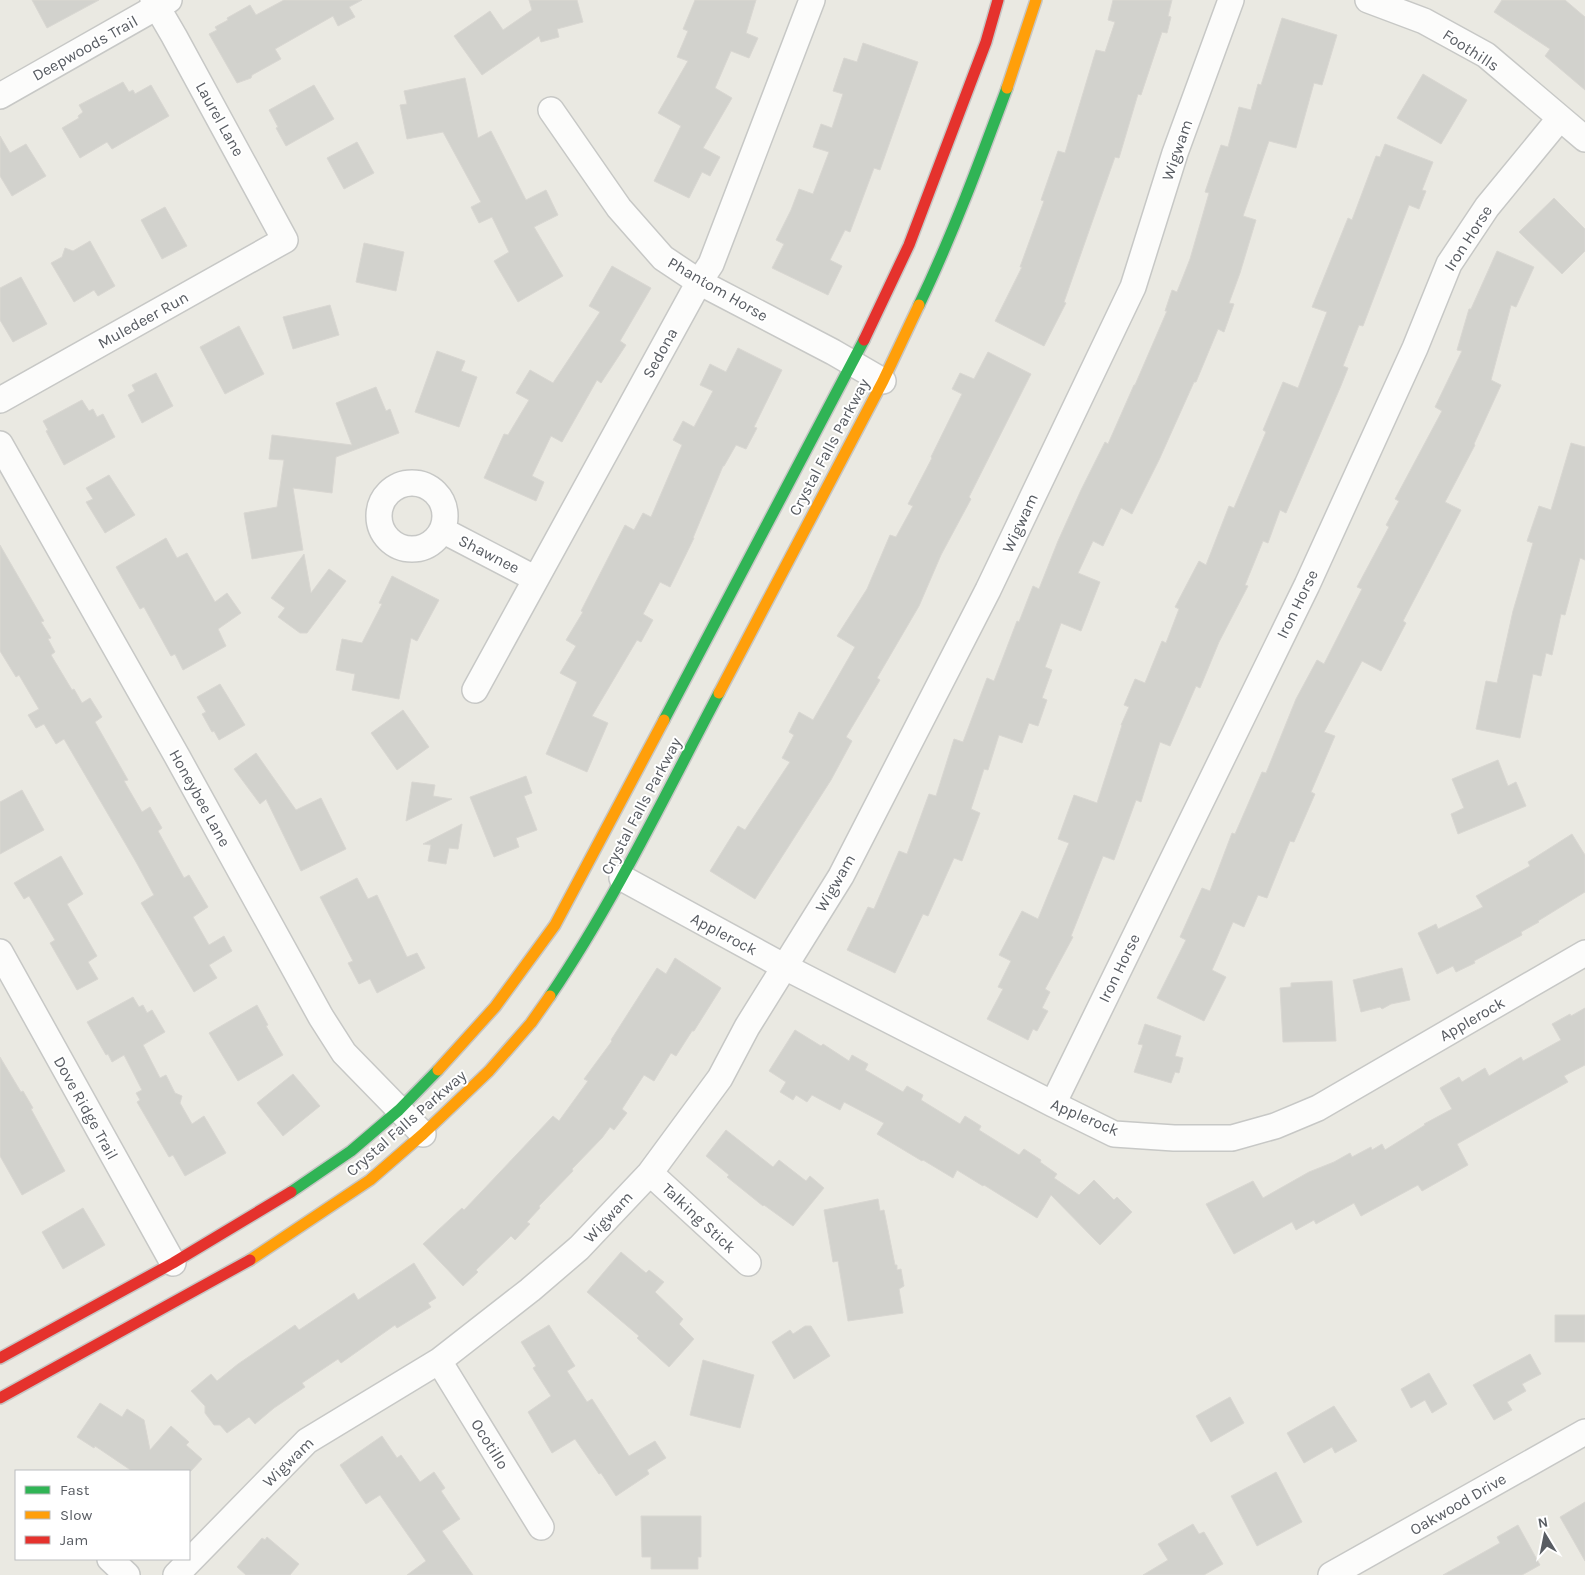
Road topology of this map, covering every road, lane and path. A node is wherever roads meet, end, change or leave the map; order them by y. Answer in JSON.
{"nodes":[{"id":1,"x":812,"y":0,"type":"edge"},
{"id":2,"x":998,"y":0,"type":"edge"},
{"id":3,"x":1036,"y":0,"type":"edge"},
{"id":4,"x":1231,"y":0,"type":"edge"},
{"id":5,"x":1368,"y":0,"type":"edge"},
{"id":6,"x":160,"y":2,"type":"edge"},
{"id":7,"x":0,"y":96,"type":"edge"},
{"id":8,"x":551,"y":110,"type":"dead end"},
{"id":9,"x":1560,"y":118,"type":"junction"},
{"id":10,"x":1585,"y":139,"type":"edge"},
{"id":11,"x":285,"y":240,"type":"joint"},
{"id":12,"x":699,"y":282,"type":"junction"},
{"id":13,"x":853,"y":363,"type":"junction"},
{"id":14,"x":882,"y":380,"type":"junction"},
{"id":15,"x":0,"y":400,"type":"edge"},
{"id":16,"x":0,"y":444,"type":"edge"},
{"id":17,"x":442,"y":530,"type":"dead end"},
{"id":18,"x":536,"y":579,"type":"junction"},
{"id":19,"x":475,"y":690,"type":"dead end"},
{"id":20,"x":622,"y":878,"type":"junction"},
{"id":21,"x":0,"y":952,"type":"edge"},
{"id":22,"x":1585,"y":953,"type":"edge"},
{"id":23,"x":785,"y":967,"type":"junction"},
{"id":24,"x":1053,"y":1104,"type":"junction"},
{"id":25,"x":399,"y":1110,"type":"junction"},
{"id":26,"x":424,"y":1134,"type":"junction"},
{"id":27,"x":650,"y":1173,"type":"junction"},
{"id":28,"x":173,"y":1263,"type":"junction"},
{"id":29,"x":748,"y":1263,"type":"dead end"},
{"id":30,"x":0,"y":1358,"type":"edge"},
{"id":31,"x":439,"y":1361,"type":"junction"},
{"id":32,"x":0,"y":1398,"type":"edge"},
{"id":33,"x":1585,"y":1432,"type":"edge"},
{"id":34,"x":541,"y":1527,"type":"dead end"},
{"id":35,"x":111,"y":1560,"type":"edge"},
{"id":36,"x":127,"y":1575,"type":"edge"},
{"id":37,"x":176,"y":1575,"type":"edge"},
{"id":38,"x":1331,"y":1575,"type":"edge"}],
"edges":[{"from":1,"to":12,"type":"street","name":"Sedona"},
{"from":2,"to":13,"type":"main road","name":"Crystal Falls Parkway"},
{"from":3,"to":14,"type":"main road","name":"Crystal Falls Parkway"},
{"from":4,"to":23,"type":"street","name":"Wigwam"},
{"from":5,"to":9,"type":"street","name":"Foothills"},
{"from":6,"to":7,"type":"street","name":"Deepwoods Trail"},
{"from":6,"to":11,"type":"street","name":"Laurel Lane"},
{"from":8,"to":12,"type":"street","name":"Phantom Horse"},
{"from":9,"to":10,"type":"street","name":"Foothills"},
{"from":9,"to":24,"type":"street","name":"Iron Horse"},
{"from":11,"to":15,"type":"street","name":"Muledeer Run"},
{"from":12,"to":13,"type":"street","name":"Phantom Horse"},
{"from":12,"to":18,"type":"street","name":"Sedona"},
{"from":13,"to":14,"type":"street","name":"Phantom Horse"},
{"from":13,"to":25,"type":"main road","name":"Crystal Falls Parkway"},
{"from":14,"to":20,"type":"main road","name":"Crystal Falls Parkway"},
{"from":16,"to":25,"type":"street","name":"Honeybee Lane"},
{"from":17,"to":18,"type":"street","name":"Shawnee"},
{"from":18,"to":19,"type":"street","name":"Sedona"},
{"from":20,"to":23,"type":"street","name":"Applerock"},
{"from":20,"to":26,"type":"main road","name":"Crystal Falls Parkway"},
{"from":21,"to":28,"type":"street","name":"Dove Ridge Trail"},
{"from":22,"to":24,"type":"street","name":"Applerock"},
{"from":23,"to":24,"type":"street","name":"Applerock"},
{"from":23,"to":27,"type":"street","name":"Wigwam"},
{"from":25,"to":26,"type":"street","name":"Honeybee Lane"},
{"from":25,"to":28,"type":"main road","name":"Crystal Falls Parkway"},
{"from":26,"to":32,"type":"main road","name":"Crystal Falls Parkway"},
{"from":27,"to":29,"type":"street","name":"Talking Stick"},
{"from":27,"to":31,"type":"street","name":"Wigwam"},
{"from":28,"to":30,"type":"main road","name":"Crystal Falls Parkway"},
{"from":31,"to":34,"type":"street","name":"Ocotillo"},
{"from":31,"to":37,"type":"street","name":"Wigwam"},
{"from":33,"to":38,"type":"street","name":"Oakwood Drive"},
{"from":35,"to":36,"type":"street"}]}
